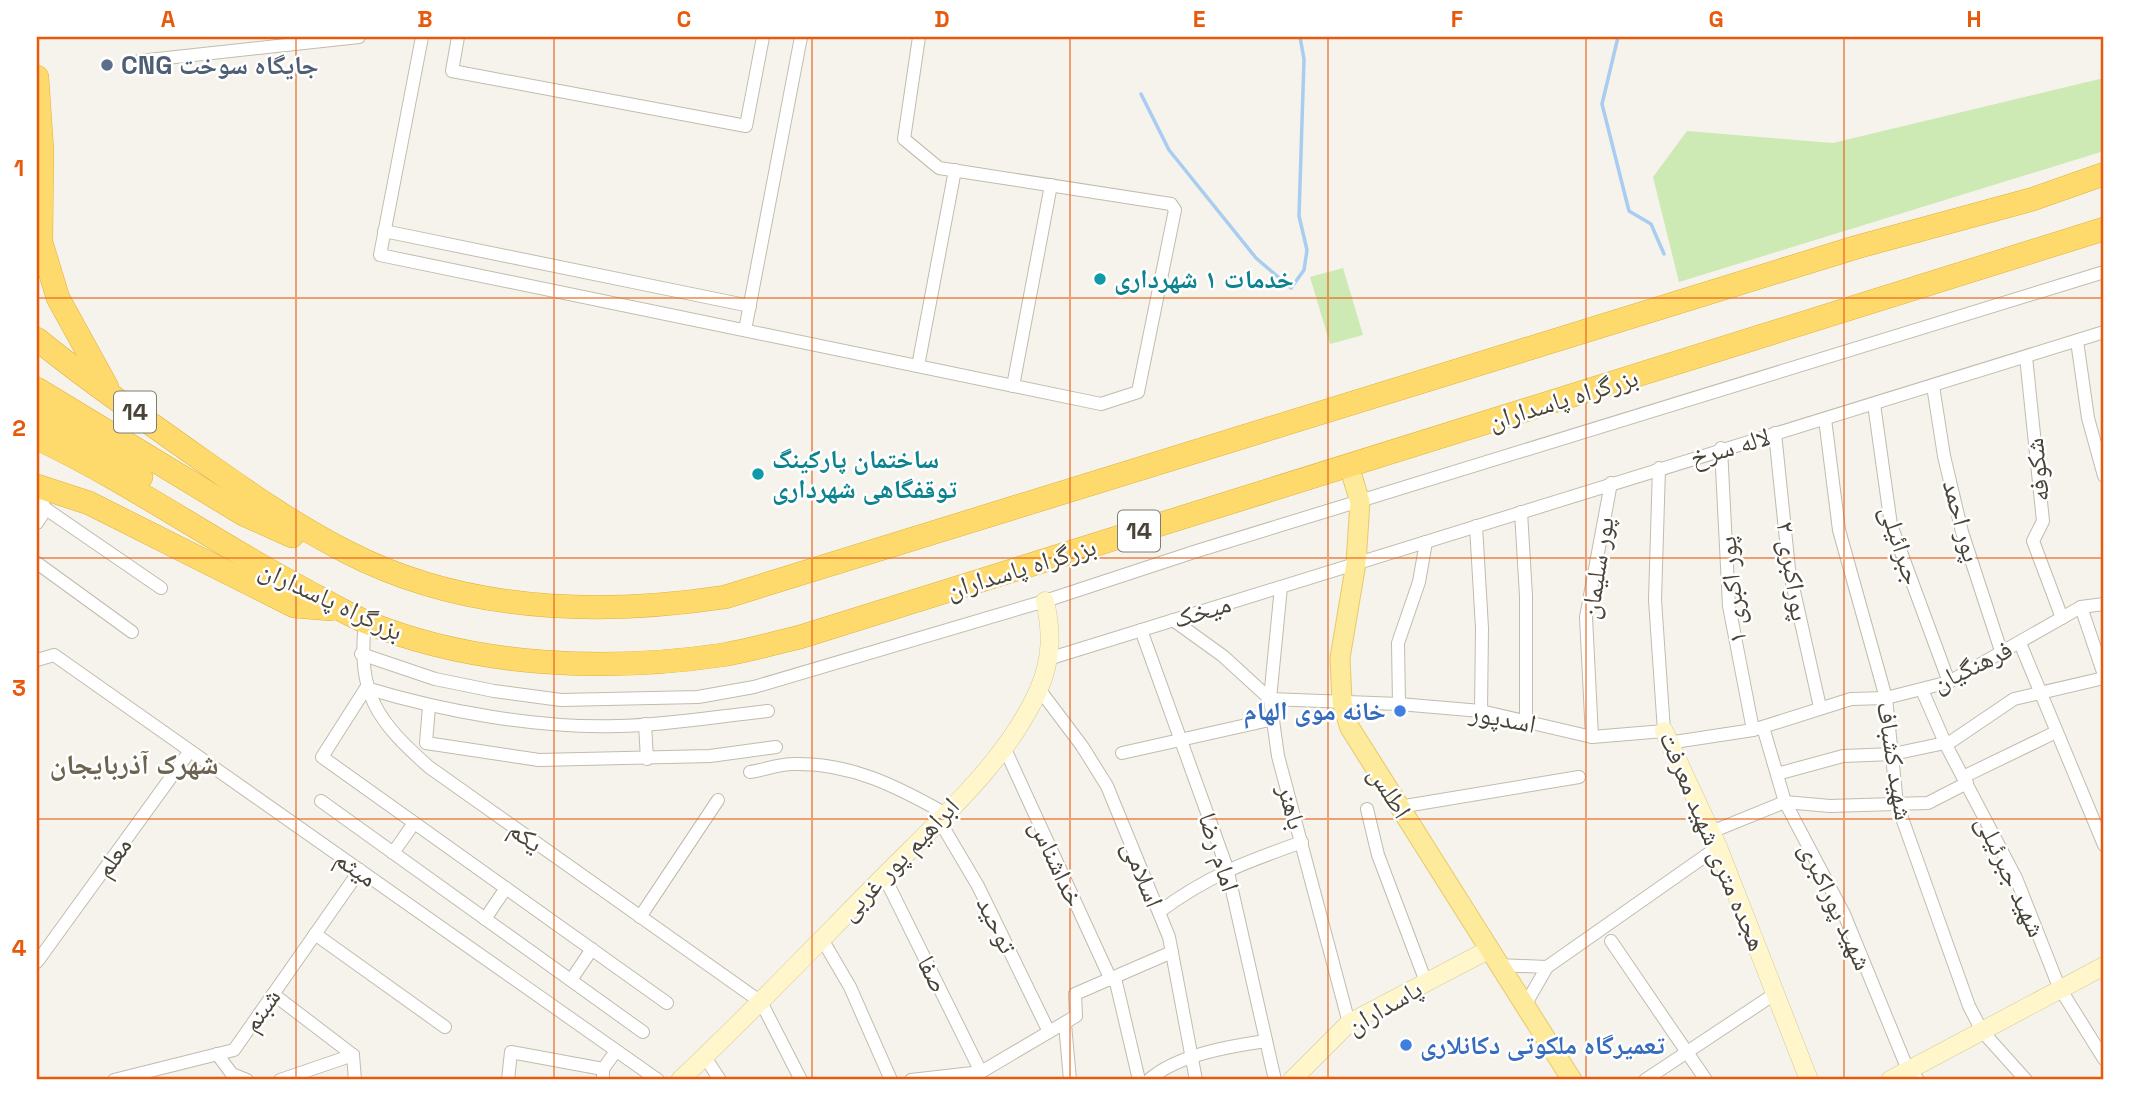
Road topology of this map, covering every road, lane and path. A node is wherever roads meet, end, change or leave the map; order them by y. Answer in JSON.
{"nodes":[{"id":1,"x":359,"y":37,"type":"edge"},
{"id":2,"x":422,"y":37,"type":"edge"},
{"id":3,"x":458,"y":37,"type":"edge"},
{"id":4,"x":763,"y":37,"type":"edge"},
{"id":5,"x":802,"y":37,"type":"edge"},
{"id":6,"x":919,"y":37,"type":"edge"},
{"id":7,"x":139,"y":61,"type":"dead end"},
{"id":8,"x":37,"y":76,"type":"edge"},
{"id":9,"x":955,"y":170,"type":"junction"},
{"id":10,"x":2104,"y":174,"type":"edge"},
{"id":11,"x":39,"y":179,"type":"edge"},
{"id":12,"x":1051,"y":185,"type":"junction"},
{"id":13,"x":2104,"y":189,"type":"edge"},
{"id":14,"x":2034,"y":199,"type":"junction"},
{"id":15,"x":2104,"y":229,"type":"edge"},
{"id":16,"x":384,"y":231,"type":"junction"},
{"id":17,"x":2104,"y":272,"type":"edge"},
{"id":18,"x":750,"y":306,"type":"junction"},
{"id":19,"x":745,"y":330,"type":"junction"},
{"id":20,"x":2104,"y":332,"type":"edge"},
{"id":21,"x":37,"y":339,"type":"edge"},
{"id":22,"x":2077,"y":341,"type":"junction"},
{"id":23,"x":2026,"y":357,"type":"junction"},
{"id":24,"x":918,"y":366,"type":"junction"},
{"id":25,"x":1013,"y":386,"type":"junction"},
{"id":26,"x":1933,"y":386,"type":"junction"},
{"id":27,"x":37,"y":390,"type":"edge"},
{"id":28,"x":111,"y":395,"type":"junction"},
{"id":29,"x":1874,"y":404,"type":"junction"},
{"id":30,"x":37,"y":414,"type":"edge"},
{"id":31,"x":1825,"y":419,"type":"junction"},
{"id":32,"x":1775,"y":433,"type":"junction"},
{"id":33,"x":37,"y":438,"type":"edge"},
{"id":34,"x":1721,"y":449,"type":"junction"},
{"id":35,"x":1349,"y":466,"type":"junction"},
{"id":36,"x":1659,"y":468,"type":"junction"},
{"id":37,"x":37,"y":471,"type":"edge"},
{"id":38,"x":2104,"y":476,"type":"edge"},
{"id":39,"x":1611,"y":483,"type":"junction"},
{"id":40,"x":37,"y":486,"type":"edge"},
{"id":41,"x":37,"y":495,"type":"edge"},
{"id":42,"x":1360,"y":502,"type":"junction"},
{"id":43,"x":89,"y":503,"type":"junction"},
{"id":44,"x":46,"y":509,"type":"junction"},
{"id":45,"x":1521,"y":512,"type":"junction"},
{"id":46,"x":37,"y":523,"type":"edge"},
{"id":47,"x":1476,"y":526,"type":"junction"},
{"id":48,"x":1426,"y":542,"type":"junction"},
{"id":49,"x":368,"y":561,"type":"junction"},
{"id":50,"x":37,"y":563,"type":"edge"},
{"id":51,"x":1356,"y":563,"type":"junction"},
{"id":52,"x":1280,"y":586,"type":"junction"},
{"id":53,"x":162,"y":587,"type":"dead end"},
{"id":54,"x":1045,"y":601,"type":"junction"},
{"id":55,"x":2104,"y":604,"type":"edge"},
{"id":56,"x":2081,"y":607,"type":"junction"},
{"id":57,"x":342,"y":610,"type":"junction"},
{"id":58,"x":2062,"y":618,"type":"junction"},
{"id":59,"x":1173,"y":620,"type":"junction"},
{"id":60,"x":365,"y":622,"type":"junction"},
{"id":61,"x":1141,"y":630,"type":"junction"},
{"id":62,"x":132,"y":632,"type":"dead end"},
{"id":63,"x":2020,"y":643,"type":"junction"},
{"id":64,"x":361,"y":654,"type":"junction"},
{"id":65,"x":2002,"y":654,"type":"junction"},
{"id":66,"x":1048,"y":659,"type":"junction"},
{"id":67,"x":37,"y":660,"type":"edge"},
{"id":68,"x":2104,"y":677,"type":"edge"},
{"id":69,"x":1949,"y":682,"type":"junction"},
{"id":70,"x":366,"y":688,"type":"junction"},
{"id":71,"x":1039,"y":689,"type":"junction"},
{"id":72,"x":1922,"y":690,"type":"junction"},
{"id":73,"x":2040,"y":693,"type":"junction"},
{"id":74,"x":1886,"y":698,"type":"junction"},
{"id":75,"x":1270,"y":699,"type":"junction"},
{"id":76,"x":1342,"y":702,"type":"junction"},
{"id":77,"x":1399,"y":704,"type":"junction"},
{"id":78,"x":429,"y":706,"type":"junction"},
{"id":79,"x":1820,"y":707,"type":"junction"},
{"id":80,"x":768,"y":711,"type":"dead end"},
{"id":81,"x":1481,"y":711,"type":"junction"},
{"id":82,"x":1273,"y":719,"type":"junction"},
{"id":83,"x":1526,"y":722,"type":"junction"},
{"id":84,"x":645,"y":724,"type":"junction"},
{"id":85,"x":1758,"y":729,"type":"junction"},
{"id":86,"x":2056,"y":732,"type":"junction"},
{"id":87,"x":1591,"y":737,"type":"junction"},
{"id":88,"x":1666,"y":737,"type":"junction"},
{"id":89,"x":1181,"y":739,"type":"junction"},
{"id":90,"x":1945,"y":744,"type":"junction"},
{"id":91,"x":776,"y":747,"type":"dead end"},
{"id":92,"x":1004,"y":747,"type":"junction"},
{"id":93,"x":190,"y":751,"type":"junction"},
{"id":94,"x":1122,"y":753,"type":"dead end"},
{"id":95,"x":1893,"y":754,"type":"junction"},
{"id":96,"x":647,"y":759,"type":"junction"},
{"id":97,"x":750,"y":772,"type":"dead end"},
{"id":98,"x":1777,"y":774,"type":"junction"},
{"id":99,"x":1579,"y":777,"type":"dead end"},
{"id":100,"x":1965,"y":780,"type":"junction"},
{"id":101,"x":718,"y":800,"type":"dead end"},
{"id":102,"x":321,"y":801,"type":"dead end"},
{"id":103,"x":1785,"y":802,"type":"junction"},
{"id":104,"x":1897,"y":804,"type":"junction"},
{"id":105,"x":1399,"y":807,"type":"junction"},
{"id":106,"x":1367,"y":809,"type":"dead end"},
{"id":107,"x":942,"y":817,"type":"junction"},
{"id":108,"x":414,"y":822,"type":"junction"},
{"id":109,"x":1714,"y":840,"type":"junction"},
{"id":110,"x":1301,"y":842,"type":"junction"},
{"id":111,"x":2104,"y":845,"type":"edge"},
{"id":112,"x":393,"y":853,"type":"junction"},
{"id":113,"x":1227,"y":868,"type":"junction"},
{"id":114,"x":359,"y":870,"type":"junction"},
{"id":115,"x":884,"y":876,"type":"junction"},
{"id":116,"x":506,"y":888,"type":"junction"},
{"id":117,"x":1159,"y":912,"type":"junction"},
{"id":118,"x":639,"y":917,"type":"junction"},
{"id":119,"x":485,"y":919,"type":"junction"},
{"id":120,"x":314,"y":934,"type":"junction"},
{"id":121,"x":822,"y":939,"type":"junction"},
{"id":122,"x":1611,"y":941,"type":"dead end"},
{"id":123,"x":592,"y":949,"type":"junction"},
{"id":124,"x":1172,"y":952,"type":"junction"},
{"id":125,"x":1493,"y":958,"type":"junction"},
{"id":126,"x":37,"y":962,"type":"edge"},
{"id":127,"x":2104,"y":966,"type":"edge"},
{"id":128,"x":1547,"y":967,"type":"junction"},
{"id":129,"x":1113,"y":979,"type":"junction"},
{"id":130,"x":571,"y":980,"type":"junction"},
{"id":131,"x":1426,"y":982,"type":"junction"},
{"id":132,"x":2059,"y":987,"type":"junction"},
{"id":133,"x":1776,"y":993,"type":"junction"},
{"id":134,"x":273,"y":994,"type":"junction"},
{"id":135,"x":761,"y":1002,"type":"junction"},
{"id":136,"x":667,"y":1003,"type":"dead end"},
{"id":137,"x":1524,"y":1007,"type":"junction"},
{"id":138,"x":1349,"y":1023,"type":"junction"},
{"id":139,"x":1065,"y":1024,"type":"junction"},
{"id":140,"x":444,"y":1027,"type":"dead end"},
{"id":141,"x":1982,"y":1031,"type":"junction"},
{"id":142,"x":643,"y":1032,"type":"dead end"},
{"id":143,"x":1049,"y":1032,"type":"junction"},
{"id":144,"x":1266,"y":1041,"type":"junction"},
{"id":145,"x":616,"y":1051,"type":"junction"},
{"id":146,"x":1687,"y":1052,"type":"junction"},
{"id":147,"x":217,"y":1054,"type":"junction"},
{"id":148,"x":353,"y":1055,"type":"junction"},
{"id":149,"x":705,"y":1057,"type":"junction"},
{"id":150,"x":1192,"y":1059,"type":"junction"},
{"id":151,"x":2104,"y":1059,"type":"edge"},
{"id":152,"x":994,"y":1064,"type":"junction"},
{"id":153,"x":981,"y":1072,"type":"junction"},
{"id":154,"x":603,"y":1075,"type":"edge"},
{"id":155,"x":1913,"y":1075,"type":"edge"},
{"id":156,"x":114,"y":1080,"type":"edge"},
{"id":157,"x":247,"y":1080,"type":"edge"},
{"id":158,"x":281,"y":1080,"type":"edge"},
{"id":159,"x":355,"y":1080,"type":"edge"},
{"id":160,"x":508,"y":1080,"type":"edge"},
{"id":161,"x":658,"y":1080,"type":"edge"},
{"id":162,"x":680,"y":1080,"type":"edge"},
{"id":163,"x":720,"y":1080,"type":"edge"},
{"id":164,"x":802,"y":1080,"type":"edge"},
{"id":165,"x":891,"y":1080,"type":"edge"},
{"id":166,"x":911,"y":1080,"type":"edge"},
{"id":167,"x":995,"y":1080,"type":"edge"},
{"id":168,"x":1070,"y":1080,"type":"edge"},
{"id":169,"x":1139,"y":1080,"type":"edge"},
{"id":170,"x":1149,"y":1080,"type":"edge"},
{"id":171,"x":1196,"y":1080,"type":"edge"},
{"id":172,"x":1275,"y":1080,"type":"edge"},
{"id":173,"x":1292,"y":1080,"type":"edge"},
{"id":174,"x":1572,"y":1080,"type":"edge"},
{"id":175,"x":1645,"y":1080,"type":"edge"},
{"id":176,"x":1706,"y":1080,"type":"edge"},
{"id":177,"x":1809,"y":1080,"type":"edge"},
{"id":178,"x":1890,"y":1080,"type":"edge"},
{"id":179,"x":2026,"y":1080,"type":"edge"}],
"edges":[{"from":1,"to":7,"type":"street"},
{"from":2,"to":16,"type":"street"},
{"from":3,"to":4,"type":"street"},
{"from":5,"to":18,"type":"street"},
{"from":6,"to":9,"type":"street"},
{"from":8,"to":11,"type":"highway","number":"14"},
{"from":9,"to":12,"type":"street"},
{"from":9,"to":24,"type":"street"},
{"from":10,"to":14,"type":"highway","name":"بزرگراه پاسداران","number":"14"},
{"from":11,"to":28,"type":"highway","number":"14"},
{"from":12,"to":25,"type":"street"},
{"from":12,"to":25,"type":"street"},
{"from":13,"to":14,"type":"highway"},
{"from":14,"to":49,"type":"highway","name":"بزرگراه پاسداران","number":"14"},
{"from":15,"to":35,"type":"highway","name":"بزرگراه پاسداران","number":"14"},
{"from":16,"to":18,"type":"street"},
{"from":16,"to":19,"type":"street"},
{"from":17,"to":42,"type":"street"},
{"from":18,"to":19,"type":"street"},
{"from":19,"to":24,"type":"street"},
{"from":20,"to":22,"type":"street","name":"لاله سرخ"},
{"from":21,"to":28,"type":"highway","number":"14"},
{"from":22,"to":23,"type":"street","name":"لاله سرخ"},
{"from":22,"to":38,"type":"street"},
{"from":23,"to":26,"type":"street","name":"لاله سرخ"},
{"from":23,"to":58,"type":"street","name":"شکوفه"},
{"from":24,"to":25,"type":"street"},
{"from":26,"to":29,"type":"street","name":"لاله سرخ"},
{"from":26,"to":65,"type":"street","name":"پور احمد"},
{"from":27,"to":49,"type":"highway"},
{"from":28,"to":49,"type":"highway","number":"14"},
{"from":29,"to":31,"type":"street","name":"لاله سرخ"},
{"from":29,"to":69,"type":"street","name":"جبرائیلی"},
{"from":30,"to":57,"type":"highway"},
{"from":31,"to":32,"type":"street","name":"لاله سرخ"},
{"from":31,"to":74,"type":"street","name":"شهید کشباف"},
{"from":32,"to":34,"type":"street","name":"لاله سرخ"},
{"from":32,"to":79,"type":"street","name":"پوراکبری ۲"},
{"from":33,"to":57,"type":"highway","name":"بزرگراه پاسداران","number":"14"},
{"from":34,"to":36,"type":"street","name":"لاله سرخ"},
{"from":34,"to":85,"type":"street","name":"پور اکبری ۱"},
{"from":35,"to":42,"type":"main road","name":"اطلس"},
{"from":35,"to":60,"type":"highway","name":"بزرگراه پاسداران","number":"14"},
{"from":36,"to":39,"type":"street","name":"لاله سرخ"},
{"from":36,"to":88,"type":"street","name":"هجده متری شهید معرفت"},
{"from":37,"to":43,"type":"highway"},
{"from":39,"to":45,"type":"street","name":"لاله سرخ"},
{"from":39,"to":87,"type":"street","name":"پور سلیمان"},
{"from":40,"to":43,"type":"highway"},
{"from":41,"to":44,"type":"street"},
{"from":42,"to":51,"type":"main road","name":"اطلس"},
{"from":42,"to":54,"type":"street"},
{"from":43,"to":57,"type":"highway"},
{"from":44,"to":46,"type":"street"},
{"from":44,"to":53,"type":"street"},
{"from":45,"to":47,"type":"street","name":"لاله سرخ"},
{"from":45,"to":83,"type":"street"},
{"from":47,"to":48,"type":"street","name":"لاله سرخ"},
{"from":47,"to":81,"type":"street"},
{"from":48,"to":51,"type":"street","name":"لاله سرخ"},
{"from":48,"to":77,"type":"street"},
{"from":50,"to":62,"type":"street"},
{"from":51,"to":52,"type":"street","name":"میخک"},
{"from":51,"to":76,"type":"main road","name":"اطلس"},
{"from":52,"to":59,"type":"street","name":"میخک"},
{"from":52,"to":75,"type":"street","name":"باهنر"},
{"from":54,"to":64,"type":"street"},
{"from":54,"to":66,"type":"street","name":"ابراهیم پور غربی"},
{"from":55,"to":56,"type":"street","name":"فرهنگیان"},
{"from":56,"to":58,"type":"street","name":"فرهنگیان"},
{"from":56,"to":68,"type":"street"},
{"from":57,"to":60,"type":"highway","name":"بزرگراه پاسداران","number":"14"},
{"from":58,"to":63,"type":"street","name":"فرهنگیان"},
{"from":59,"to":61,"type":"street","name":"میخک"},
{"from":59,"to":75,"type":"street"},
{"from":60,"to":64,"type":"street","name":"یکم"},
{"from":61,"to":66,"type":"street","name":"میخک"},
{"from":61,"to":89,"type":"street","name":"امام رضا"},
{"from":63,"to":65,"type":"street","name":"فرهنگیان"},
{"from":63,"to":73,"type":"street"},
{"from":64,"to":70,"type":"street","name":"یکم"},
{"from":65,"to":69,"type":"street","name":"فرهنگیان"},
{"from":66,"to":71,"type":"street","name":"ابراهیم پور غربی"},
{"from":67,"to":93,"type":"street","name":"میثم"},
{"from":68,"to":73,"type":"street"},
{"from":69,"to":72,"type":"street","name":"فرهنگیان"},
{"from":70,"to":78,"type":"street"},
{"from":70,"to":108,"type":"street"},
{"from":70,"to":118,"type":"street","name":"یکم"},
{"from":71,"to":92,"type":"street","name":"ابراهیم پور غربی"},
{"from":71,"to":117,"type":"street","name":"اسلامی"},
{"from":72,"to":74,"type":"street","name":"فرهنگیان"},
{"from":72,"to":90,"type":"street","name":"شهید جبرئیلی"},
{"from":73,"to":86,"type":"street"},
{"from":73,"to":90,"type":"street"},
{"from":74,"to":79,"type":"street","name":"فرهنگیان"},
{"from":74,"to":95,"type":"street","name":"شهید کشباف"},
{"from":75,"to":76,"type":"street","name":"اسدپور"},
{"from":75,"to":82,"type":"street","name":"باهنر"},
{"from":76,"to":77,"type":"street","name":"اسدپور"},
{"from":76,"to":105,"type":"main road","name":"اطلس"},
{"from":77,"to":81,"type":"street","name":"اسدپور"},
{"from":78,"to":84,"type":"street"},
{"from":78,"to":96,"type":"street"},
{"from":79,"to":85,"type":"street","name":"فرهنگیان"},
{"from":80,"to":84,"type":"street"},
{"from":81,"to":83,"type":"street","name":"اسدپور"},
{"from":82,"to":89,"type":"street"},
{"from":82,"to":110,"type":"street","name":"باهنر"},
{"from":83,"to":87,"type":"street","name":"اسدپور"},
{"from":84,"to":96,"type":"street"},
{"from":85,"to":88,"type":"street","name":"فرهنگیان"},
{"from":85,"to":98,"type":"street","name":"شهید پوراکبری"},
{"from":86,"to":100,"type":"street"},
{"from":86,"to":111,"type":"street"},
{"from":87,"to":88,"type":"street","name":"اسدپور"},
{"from":88,"to":109,"type":"street","name":"هجده متری شهید معرفت"},
{"from":89,"to":94,"type":"street"},
{"from":89,"to":113,"type":"street","name":"امام رضا"},
{"from":90,"to":95,"type":"street"},
{"from":90,"to":100,"type":"street","name":"شهید جبرئیلی"},
{"from":91,"to":96,"type":"street"},
{"from":92,"to":107,"type":"street","name":"ابراهیم پور غربی"},
{"from":92,"to":129,"type":"street","name":"خداشناس"},
{"from":93,"to":114,"type":"street","name":"میثم"},
{"from":93,"to":126,"type":"street","name":"معلم"},
{"from":95,"to":98,"type":"street"},
{"from":95,"to":104,"type":"street","name":"شهید کشباف"},
{"from":97,"to":107,"type":"street"},
{"from":98,"to":103,"type":"street","name":"شهید پوراکبری"},
{"from":99,"to":105,"type":"street"},
{"from":100,"to":104,"type":"street"},
{"from":100,"to":132,"type":"street","name":"شهید جبرئیلی"},
{"from":101,"to":118,"type":"street"},
{"from":102,"to":112,"type":"street"},
{"from":103,"to":104,"type":"street"},
{"from":103,"to":109,"type":"street"},
{"from":103,"to":155,"type":"street","name":"شهید پوراکبری"},
{"from":104,"to":141,"type":"street","name":"شهید کشباف"},
{"from":105,"to":125,"type":"main road","name":"اطلس"},
{"from":106,"to":131,"type":"street"},
{"from":107,"to":115,"type":"street","name":"ابراهیم پور غربی"},
{"from":107,"to":143,"type":"street","name":"توحید"},
{"from":108,"to":112,"type":"street"},
{"from":108,"to":116,"type":"street"},
{"from":109,"to":128,"type":"street"},
{"from":109,"to":133,"type":"street","name":"هجده متری شهید معرفت"},
{"from":110,"to":113,"type":"street"},
{"from":110,"to":138,"type":"street","name":"باهنر"},
{"from":112,"to":119,"type":"street"},
{"from":113,"to":117,"type":"street"},
{"from":113,"to":144,"type":"street","name":"امام رضا"},
{"from":114,"to":120,"type":"street","name":"شبنم"},
{"from":114,"to":145,"type":"street","name":"میثم"},
{"from":115,"to":121,"type":"street","name":"ابراهیم پور غربی"},
{"from":115,"to":153,"type":"street","name":"صفا"},
{"from":116,"to":119,"type":"street"},
{"from":116,"to":123,"type":"street"},
{"from":117,"to":124,"type":"street","name":"اسلامی"},
{"from":118,"to":135,"type":"street","name":"یکم"},
{"from":119,"to":130,"type":"street"},
{"from":120,"to":134,"type":"street","name":"شبنم"},
{"from":120,"to":140,"type":"street"},
{"from":121,"to":135,"type":"street","name":"ابراهیم پور غربی"},
{"from":121,"to":165,"type":"street"},
{"from":122,"to":146,"type":"street"},
{"from":123,"to":130,"type":"street"},
{"from":123,"to":136,"type":"street"},
{"from":124,"to":129,"type":"street"},
{"from":124,"to":150,"type":"street","name":"اسلامی"},
{"from":125,"to":128,"type":"street"},
{"from":125,"to":131,"type":"street","name":"پاسداران"},
{"from":125,"to":137,"type":"main road","name":"اطلس"},
{"from":127,"to":132,"type":"street"},
{"from":128,"to":137,"type":"street"},
{"from":129,"to":139,"type":"street"},
{"from":129,"to":169,"type":"street","name":"خداشناس"},
{"from":130,"to":142,"type":"street"},
{"from":131,"to":138,"type":"street","name":"پاسداران"},
{"from":132,"to":141,"type":"street"},
{"from":132,"to":151,"type":"street","name":"شهید جبرئیلی"},
{"from":133,"to":146,"type":"street"},
{"from":133,"to":177,"type":"street","name":"هجده متری شهید معرفت"},
{"from":134,"to":147,"type":"street","name":"شبنم"},
{"from":134,"to":148,"type":"street"},
{"from":135,"to":149,"type":"street","name":"ابراهیم پور غربی"},
{"from":135,"to":164,"type":"street"},
{"from":137,"to":174,"type":"main road","name":"اطلس"},
{"from":138,"to":173,"type":"street","name":"پاسداران"},
{"from":139,"to":143,"type":"street"},
{"from":139,"to":168,"type":"street"},
{"from":141,"to":155,"type":"street"},
{"from":141,"to":179,"type":"street","name":"شهید کشباف"},
{"from":143,"to":152,"type":"street"},
{"from":144,"to":150,"type":"street"},
{"from":144,"to":172,"type":"street","name":"امام رضا"},
{"from":145,"to":154,"type":"street"},
{"from":145,"to":161,"type":"street","name":"میثم"},
{"from":146,"to":175,"type":"street"},
{"from":146,"to":176,"type":"street"},
{"from":147,"to":156,"type":"street","name":"شبنم"},
{"from":147,"to":157,"type":"street"},
{"from":148,"to":158,"type":"street"},
{"from":148,"to":159,"type":"street"},
{"from":149,"to":162,"type":"street","name":"ابراهیم پور غربی"},
{"from":149,"to":163,"type":"street"},
{"from":150,"to":170,"type":"street"},
{"from":150,"to":171,"type":"street","name":"اسلامی"},
{"from":152,"to":153,"type":"street"},
{"from":152,"to":167,"type":"street"},
{"from":153,"to":166,"type":"street"},
{"from":154,"to":160,"type":"street"},
{"from":155,"to":178,"type":"street"}]}
